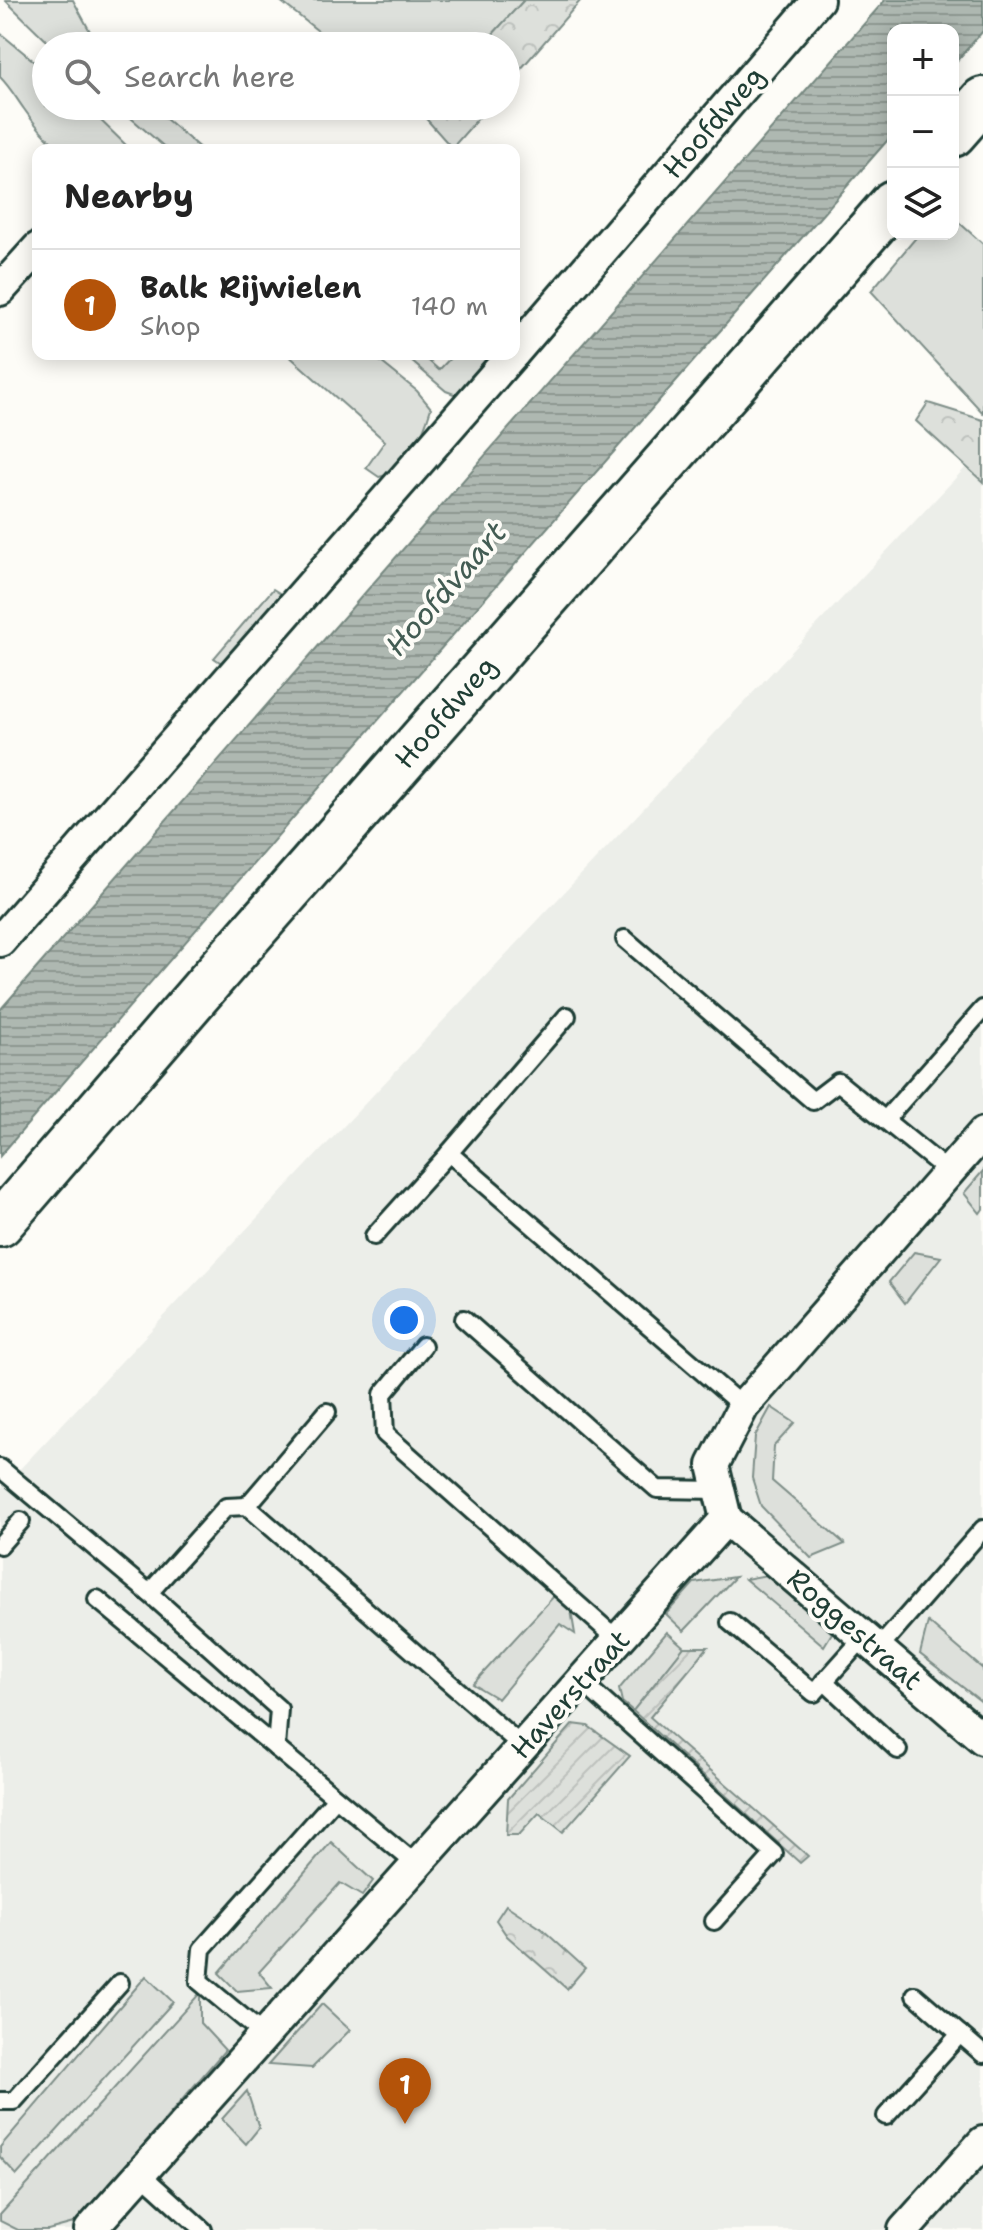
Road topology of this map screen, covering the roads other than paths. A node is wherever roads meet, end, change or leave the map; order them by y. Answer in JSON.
{"nodes":[{"id":1,"x":818,"y":0,"type":"edge"},
{"id":2,"x":983,"y":100,"type":"edge"},
{"id":3,"x":959,"y":127,"type":"edge"},
{"id":4,"x":887,"y":210,"type":"edge"},
{"id":5,"x":32,"y":255,"type":"edge"},
{"id":6,"x":0,"y":290,"type":"edge"},
{"id":7,"x":520,"y":347,"type":"edge"},
{"id":8,"x":509,"y":360,"type":"edge"},
{"id":9,"x":625,"y":939,"type":"dead end"},
{"id":10,"x":0,"y":941,"type":"edge"},
{"id":11,"x":983,"y":1009,"type":"edge"},
{"id":12,"x":567,"y":1016,"type":"dead end"},
{"id":13,"x":885,"y":1120,"type":"junction"},
{"id":14,"x":983,"y":1133,"type":"edge"},
{"id":15,"x":449,"y":1153,"type":"junction"},
{"id":16,"x":949,"y":1172,"type":"junction"},
{"id":17,"x":0,"y":1224,"type":"edge"},
{"id":18,"x":374,"y":1236,"type":"dead end"},
{"id":19,"x":464,"y":1319,"type":"dead end"},
{"id":20,"x":423,"y":1346,"type":"dead end"},
{"id":21,"x":743,"y":1407,"type":"junction"},
{"id":22,"x":327,"y":1412,"type":"dead end"},
{"id":23,"x":0,"y":1468,"type":"edge"},
{"id":24,"x":723,"y":1504,"type":"junction"},
{"id":25,"x":247,"y":1506,"type":"junction"},
{"id":26,"x":21,"y":1521,"type":"dead end"},
{"id":27,"x":983,"y":1529,"type":"edge"},
{"id":28,"x":0,"y":1545,"type":"edge"},
{"id":29,"x":149,"y":1593,"type":"junction"},
{"id":30,"x":97,"y":1599,"type":"dead end"},
{"id":31,"x":730,"y":1622,"type":"dead end"},
{"id":32,"x":618,"y":1640,"type":"junction"},
{"id":33,"x":871,"y":1643,"type":"junction"},
{"id":34,"x":581,"y":1681,"type":"junction"},
{"id":35,"x":824,"y":1681,"type":"junction"},
{"id":36,"x":983,"y":1739,"type":"edge"},
{"id":37,"x":523,"y":1747,"type":"junction"},
{"id":38,"x":276,"y":1748,"type":"junction"},
{"id":39,"x":898,"y":1750,"type":"dead end"},
{"id":40,"x":336,"y":1798,"type":"junction"},
{"id":41,"x":417,"y":1865,"type":"junction"},
{"id":42,"x":714,"y":1921,"type":"dead end"},
{"id":43,"x":120,"y":1983,"type":"dead end"},
{"id":44,"x":915,"y":1995,"type":"dead end"},
{"id":45,"x":960,"y":2034,"type":"junction"},
{"id":46,"x":264,"y":2035,"type":"junction"},
{"id":47,"x":983,"y":2054,"type":"edge"},
{"id":48,"x":0,"y":2101,"type":"edge"},
{"id":49,"x":886,"y":2116,"type":"dead end"},
{"id":50,"x":983,"y":2142,"type":"edge"},
{"id":51,"x":140,"y":2173,"type":"junction"},
{"id":52,"x":90,"y":2230,"type":"edge"},
{"id":53,"x":203,"y":2230,"type":"edge"},
{"id":54,"x":904,"y":2230,"type":"edge"}],
"edges":[{"from":1,"to":7,"type":"street","name":"Hoofdweg"},
{"from":2,"to":3,"type":"street"},
{"from":4,"to":17,"type":"street","name":"Hoofdweg"},
{"from":5,"to":6,"type":"street"},
{"from":8,"to":10,"type":"street","name":"Hoofdweg"},
{"from":9,"to":13,"type":"lane"},
{"from":11,"to":13,"type":"lane"},
{"from":12,"to":15,"type":"lane"},
{"from":13,"to":16,"type":"lane"},
{"from":14,"to":16,"type":"street"},
{"from":15,"to":18,"type":"lane"},
{"from":15,"to":21,"type":"lane"},
{"from":16,"to":21,"type":"street"},
{"from":19,"to":24,"type":"lane"},
{"from":20,"to":32,"type":"lane"},
{"from":21,"to":24,"type":"street"},
{"from":22,"to":25,"type":"lane"},
{"from":23,"to":29,"type":"lane"},
{"from":24,"to":32,"type":"street","name":"Haverstraat"},
{"from":24,"to":33,"type":"street","name":"Roggestraat"},
{"from":25,"to":29,"type":"lane"},
{"from":25,"to":37,"type":"lane"},
{"from":26,"to":28,"type":"lane"},
{"from":27,"to":33,"type":"lane"},
{"from":29,"to":38,"type":"lane"},
{"from":30,"to":38,"type":"lane"},
{"from":31,"to":35,"type":"lane"},
{"from":32,"to":34,"type":"street","name":"Haverstraat"},
{"from":33,"to":35,"type":"lane"},
{"from":33,"to":36,"type":"street","name":"Roggestraat"},
{"from":34,"to":37,"type":"street","name":"Haverstraat"},
{"from":34,"to":42,"type":"lane"},
{"from":35,"to":39,"type":"lane"},
{"from":37,"to":41,"type":"street","name":"Haverstraat"},
{"from":38,"to":40,"type":"lane"},
{"from":40,"to":41,"type":"lane"},
{"from":40,"to":46,"type":"lane"},
{"from":41,"to":46,"type":"street","name":"Haverstraat"},
{"from":43,"to":48,"type":"lane"},
{"from":44,"to":45,"type":"lane"},
{"from":45,"to":47,"type":"lane"},
{"from":45,"to":49,"type":"lane"},
{"from":46,"to":51,"type":"street","name":"Haverstraat"},
{"from":50,"to":54,"type":"street"},
{"from":51,"to":52,"type":"street","name":"Haverstraat"},
{"from":51,"to":53,"type":"lane"}]}
